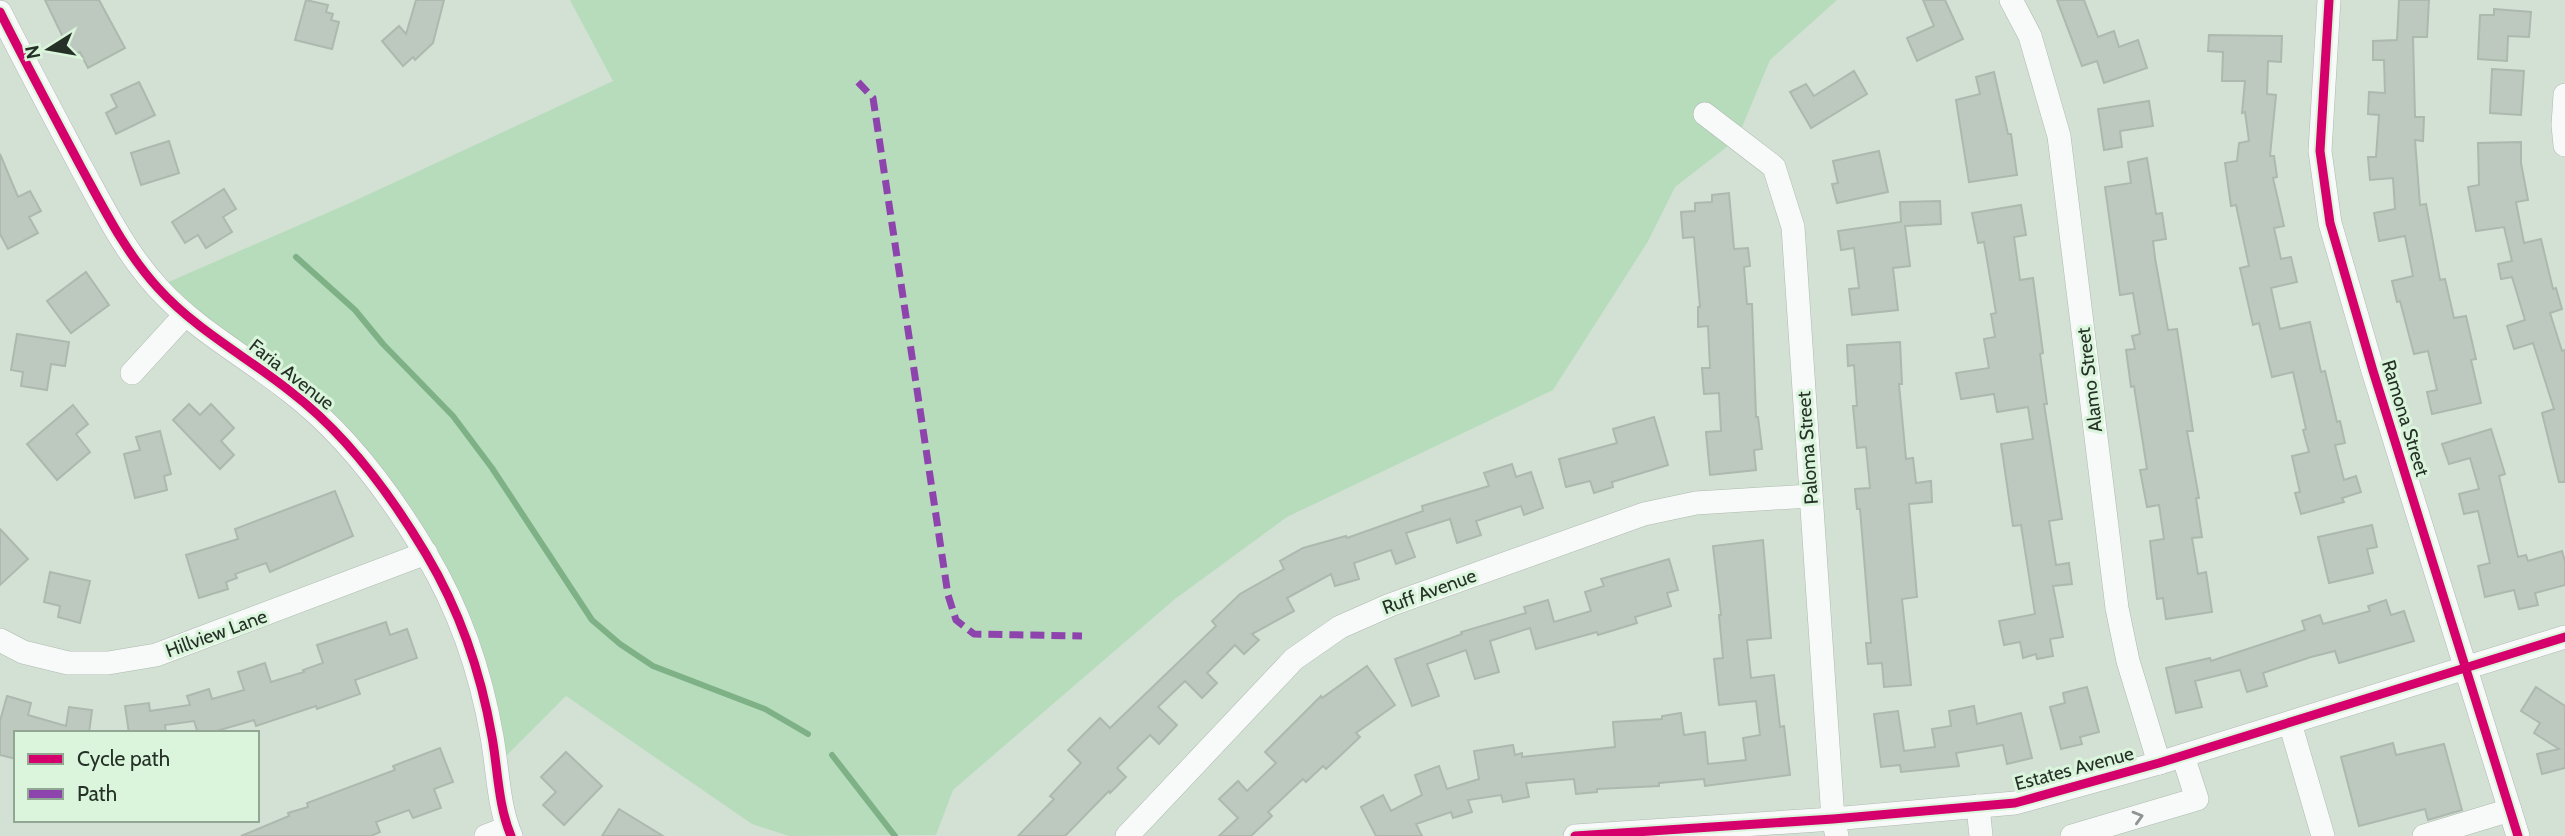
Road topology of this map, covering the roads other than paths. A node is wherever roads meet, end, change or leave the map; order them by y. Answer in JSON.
{"nodes":[{"id":1,"x":2011,"y":0,"type":"edge"},
{"id":2,"x":2329,"y":0,"type":"edge"},
{"id":3,"x":0,"y":12,"type":"edge"},
{"id":4,"x":2565,"y":95,"type":"edge"},
{"id":5,"x":1705,"y":114,"type":"dead end"},
{"id":6,"x":2565,"y":145,"type":"edge"},
{"id":7,"x":185,"y":315,"type":"junction"},
{"id":8,"x":132,"y":373,"type":"dead end"},
{"id":9,"x":1810,"y":496,"type":"junction"},
{"id":10,"x":426,"y":553,"type":"junction"},
{"id":11,"x":2565,"y":637,"type":"edge"},
{"id":12,"x":0,"y":640,"type":"edge"},
{"id":13,"x":2466,"y":669,"type":"junction"},
{"id":14,"x":2290,"y":723,"type":"junction"},
{"id":15,"x":2183,"y":756,"type":"junction"},
{"id":16,"x":2158,"y":763,"type":"junction"},
{"id":17,"x":1978,"y":806,"type":"junction"},
{"id":18,"x":2510,"y":810,"type":"junction"},
{"id":19,"x":1835,"y":827,"type":"edge"},
{"id":20,"x":501,"y":833,"type":"edge"},
{"id":21,"x":1680,"y":833,"type":"edge"},
{"id":22,"x":1127,"y":836,"type":"edge"},
{"id":23,"x":1575,"y":836,"type":"edge"},
{"id":24,"x":1981,"y":836,"type":"edge"},
{"id":25,"x":2072,"y":836,"type":"edge"},
{"id":26,"x":2323,"y":836,"type":"edge"},
{"id":27,"x":2424,"y":836,"type":"edge"},
{"id":28,"x":2518,"y":836,"type":"edge"}],
"edges":[{"from":1,"to":16,"type":"street","name":"Alamo Street"},
{"from":2,"to":13,"type":"street","name":"Ramona Street"},
{"from":3,"to":7,"type":"street","name":"Faria Avenue"},
{"from":4,"to":6,"type":"street"},
{"from":5,"to":9,"type":"street","name":"Paloma Street"},
{"from":7,"to":8,"type":"street"},
{"from":7,"to":10,"type":"street","name":"Faria Avenue"},
{"from":9,"to":19,"type":"street","name":"Paloma Street"},
{"from":9,"to":22,"type":"street","name":"Ruff Avenue"},
{"from":10,"to":12,"type":"street","name":"Hillview Lane"},
{"from":10,"to":20,"type":"street","name":"Faria Avenue"},
{"from":11,"to":13,"type":"street","name":"Estates Avenue"},
{"from":13,"to":14,"type":"street","name":"Estates Avenue"},
{"from":13,"to":18,"type":"street","name":"Ramona Street"},
{"from":14,"to":15,"type":"street","name":"Estates Avenue"},
{"from":14,"to":26,"type":"street"},
{"from":15,"to":16,"type":"street","name":"Estates Avenue"},
{"from":25,"to":15,"type":"street","one_way":true},
{"from":16,"to":17,"type":"street","name":"Estates Avenue"},
{"from":17,"to":19,"type":"street","name":"Estates Avenue"},
{"from":17,"to":24,"type":"street"},
{"from":18,"to":27,"type":"street"},
{"from":18,"to":28,"type":"street","name":"Ramona Street"},
{"from":19,"to":21,"type":"street","name":"Estates Avenue"},
{"from":21,"to":23,"type":"street","name":"Estates Avenue"}]}
